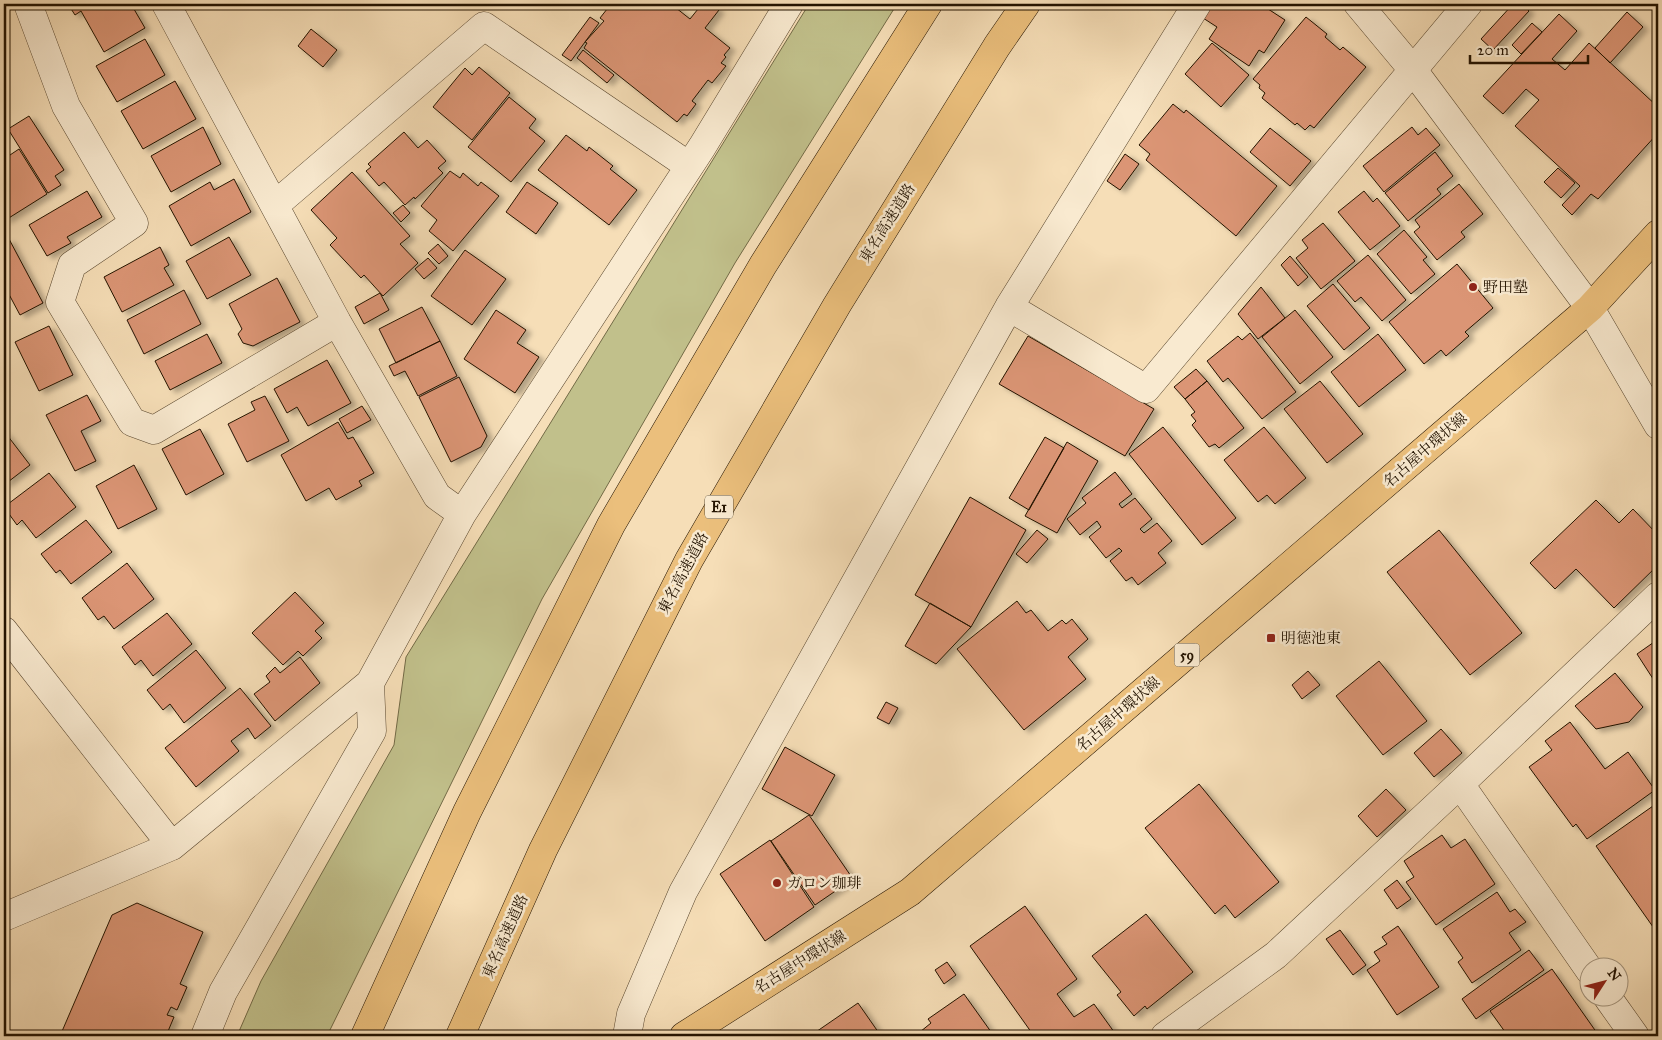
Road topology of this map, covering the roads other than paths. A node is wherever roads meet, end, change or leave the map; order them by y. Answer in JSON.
{"nodes":[{"id":1,"x":28,"y":4,"type":"edge"},
{"id":2,"x":166,"y":4,"type":"edge"},
{"id":3,"x":789,"y":4,"type":"edge"},
{"id":4,"x":928,"y":4,"type":"edge"},
{"id":5,"x":1026,"y":4,"type":"edge"},
{"id":6,"x":1197,"y":4,"type":"edge"},
{"id":7,"x":1358,"y":4,"type":"edge"},
{"id":8,"x":1468,"y":4,"type":"edge"},
{"id":9,"x":1413,"y":70,"type":"junction"},
{"id":10,"x":689,"y":166,"type":"junction"},
{"id":11,"x":275,"y":205,"type":"junction"},
{"id":12,"x":1658,"y":234,"type":"edge"},
{"id":13,"x":1009,"y":307,"type":"junction"},
{"id":14,"x":1590,"y":308,"type":"junction"},
{"id":15,"x":337,"y":322,"type":"junction"},
{"id":16,"x":1658,"y":425,"type":"edge"},
{"id":17,"x":462,"y":514,"type":"junction"},
{"id":18,"x":1658,"y":596,"type":"edge"},
{"id":19,"x":4,"y":631,"type":"edge"},
{"id":20,"x":370,"y":683,"type":"junction"},
{"id":21,"x":1460,"y":784,"type":"junction"},
{"id":22,"x":172,"y":846,"type":"junction"},
{"id":23,"x":4,"y":918,"type":"edge"},
{"id":24,"x":1581,"y":958,"type":"edge"},
{"id":25,"x":1615,"y":1008,"type":"edge"},
{"id":26,"x":204,"y":1036,"type":"edge"},
{"id":27,"x":365,"y":1036,"type":"edge"},
{"id":28,"x":460,"y":1036,"type":"edge"},
{"id":29,"x":627,"y":1036,"type":"edge"},
{"id":30,"x":684,"y":1036,"type":"edge"},
{"id":31,"x":1165,"y":1036,"type":"edge"},
{"id":32,"x":1635,"y":1036,"type":"edge"}],
"edges":[{"from":1,"to":15,"type":"street"},
{"from":2,"to":11,"type":"street"},
{"from":3,"to":10,"type":"street"},
{"from":4,"to":27,"type":"main road"},
{"from":5,"to":28,"type":"main road","name":"東名高速道路","number":"E1"},
{"from":6,"to":13,"type":"street"},
{"from":7,"to":9,"type":"street"},
{"from":8,"to":9,"type":"street"},
{"from":9,"to":13,"type":"street"},
{"from":9,"to":14,"type":"street"},
{"from":10,"to":11,"type":"street"},
{"from":10,"to":17,"type":"street"},
{"from":11,"to":15,"type":"street"},
{"from":12,"to":14,"type":"main road","name":"名古屋中環状線","number":"59"},
{"from":13,"to":29,"type":"street"},
{"from":14,"to":16,"type":"street"},
{"from":14,"to":30,"type":"main road","name":"名古屋中環状線","number":"59"},
{"from":15,"to":17,"type":"street"},
{"from":17,"to":20,"type":"street"},
{"from":18,"to":21,"type":"street"},
{"from":19,"to":22,"type":"street"},
{"from":20,"to":22,"type":"street"},
{"from":20,"to":26,"type":"street"},
{"from":21,"to":24,"type":"street"},
{"from":21,"to":31,"type":"street"},
{"from":22,"to":23,"type":"street"},
{"from":25,"to":32,"type":"street"}]}
